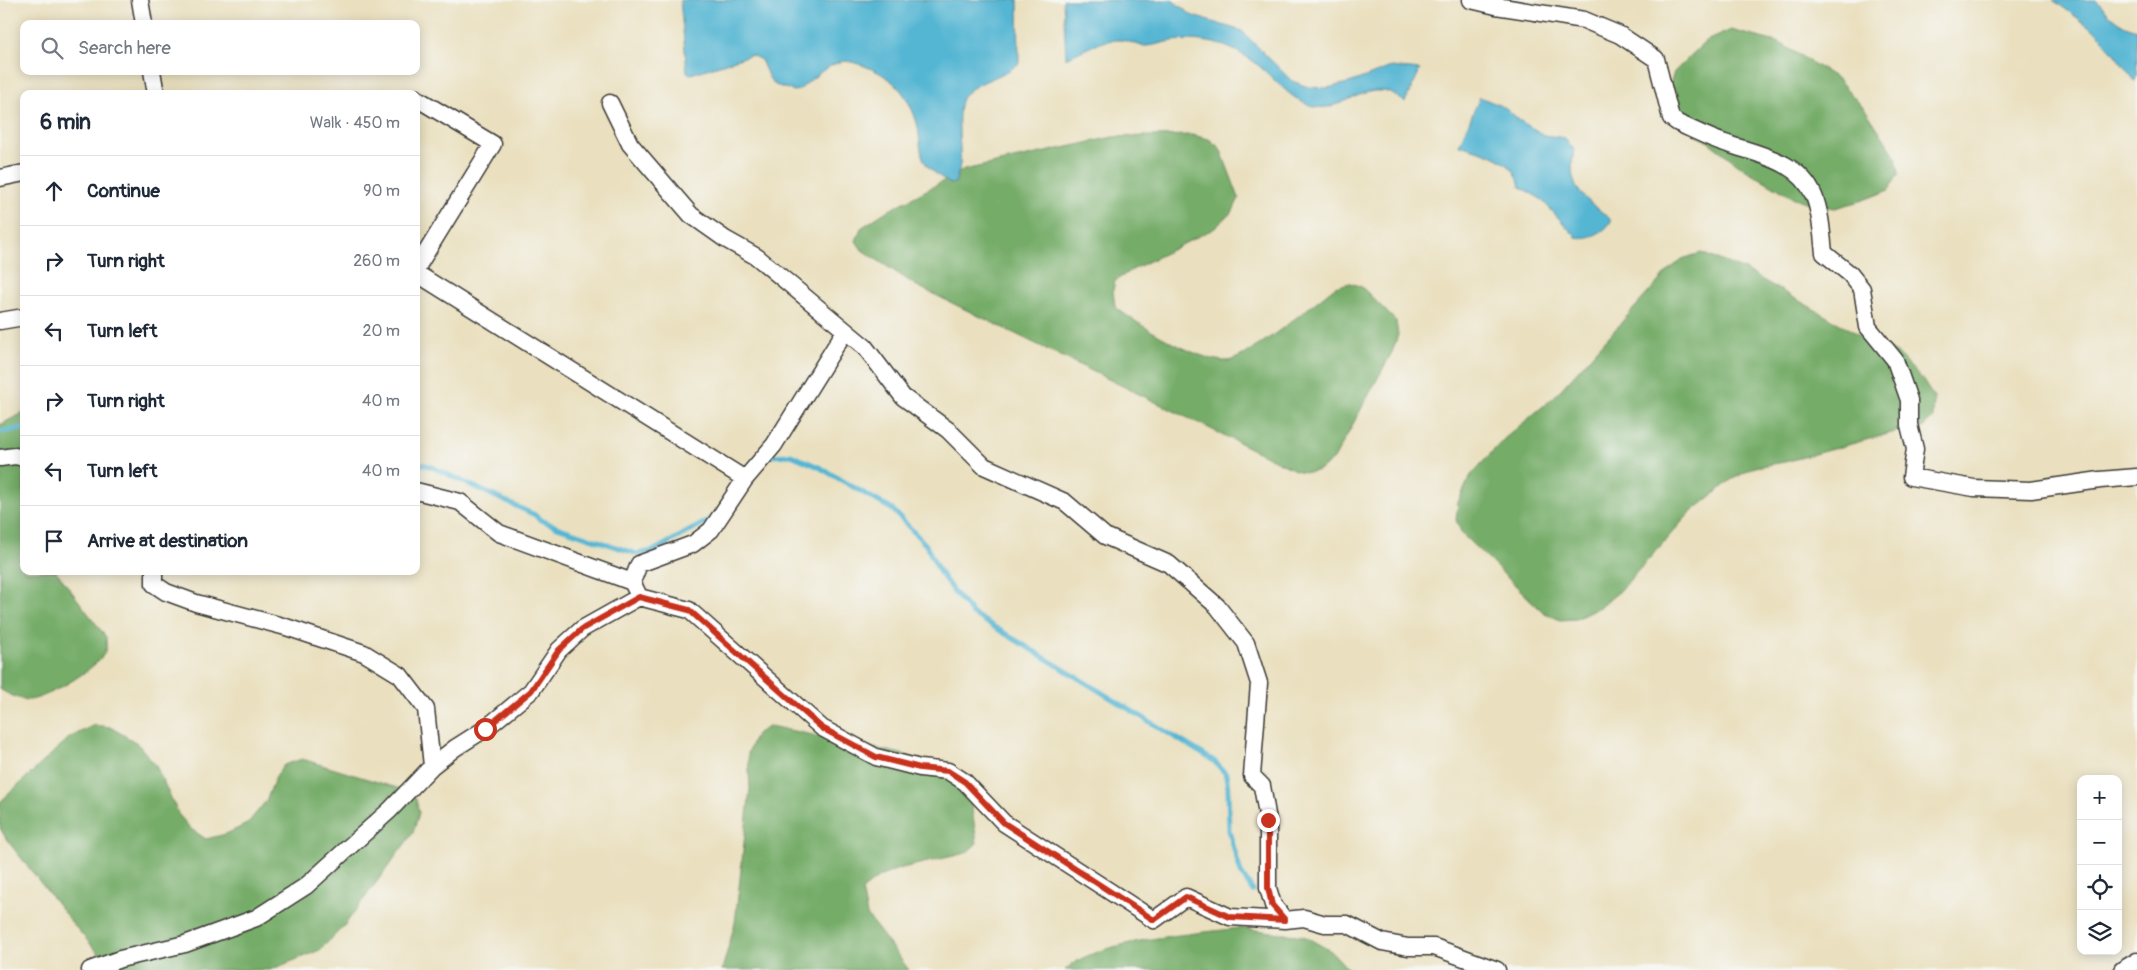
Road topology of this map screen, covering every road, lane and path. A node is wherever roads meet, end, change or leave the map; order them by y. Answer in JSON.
{"nodes":[{"id":1,"x":140,"y":0,"type":"edge"},
{"id":2,"x":1470,"y":0,"type":"edge"},
{"id":3,"x":143,"y":20,"type":"edge"},
{"id":4,"x":153,"y":75,"type":"edge"},
{"id":5,"x":155,"y":90,"type":"edge"},
{"id":6,"x":420,"y":100,"type":"edge"},
{"id":7,"x":610,"y":103,"type":"dead end"},
{"id":8,"x":20,"y":175,"type":"edge"},
{"id":9,"x":0,"y":178,"type":"edge"},
{"id":10,"x":420,"y":263,"type":"edge"},
{"id":11,"x":420,"y":276,"type":"edge"},
{"id":12,"x":20,"y":318,"type":"edge"},
{"id":13,"x":0,"y":321,"type":"edge"},
{"id":14,"x":845,"y":331,"type":"junction"},
{"id":15,"x":20,"y":457,"type":"edge"},
{"id":16,"x":0,"y":458,"type":"edge"},
{"id":17,"x":2137,"y":477,"type":"edge"},
{"id":18,"x":745,"y":480,"type":"junction"},
{"id":19,"x":420,"y":493,"type":"edge"},
{"id":20,"x":154,"y":575,"type":"edge"},
{"id":21,"x":636,"y":589,"type":"junction"},
{"id":22,"x":432,"y":766,"type":"junction"},
{"id":23,"x":1285,"y":920,"type":"junction"},
{"id":24,"x":2137,"y":961,"type":"edge"},
{"id":25,"x":90,"y":970,"type":"edge"},
{"id":26,"x":1497,"y":970,"type":"edge"},
{"id":27,"x":2122,"y":970,"type":"edge"}],
"edges":[{"from":1,"to":3,"type":"street"},
{"from":2,"to":17,"type":"street"},
{"from":4,"to":5,"type":"street"},
{"from":6,"to":10,"type":"street"},
{"from":7,"to":14,"type":"street"},
{"from":8,"to":9,"type":"street"},
{"from":11,"to":18,"type":"street"},
{"from":12,"to":13,"type":"street"},
{"from":14,"to":18,"type":"street"},
{"from":14,"to":23,"type":"street"},
{"from":15,"to":16,"type":"street"},
{"from":18,"to":21,"type":"street"},
{"from":19,"to":21,"type":"street"},
{"from":20,"to":22,"type":"street"},
{"from":21,"to":22,"type":"street"},
{"from":21,"to":23,"type":"street"},
{"from":22,"to":25,"type":"street"},
{"from":23,"to":26,"type":"street"},
{"from":24,"to":27,"type":"street"}]}
